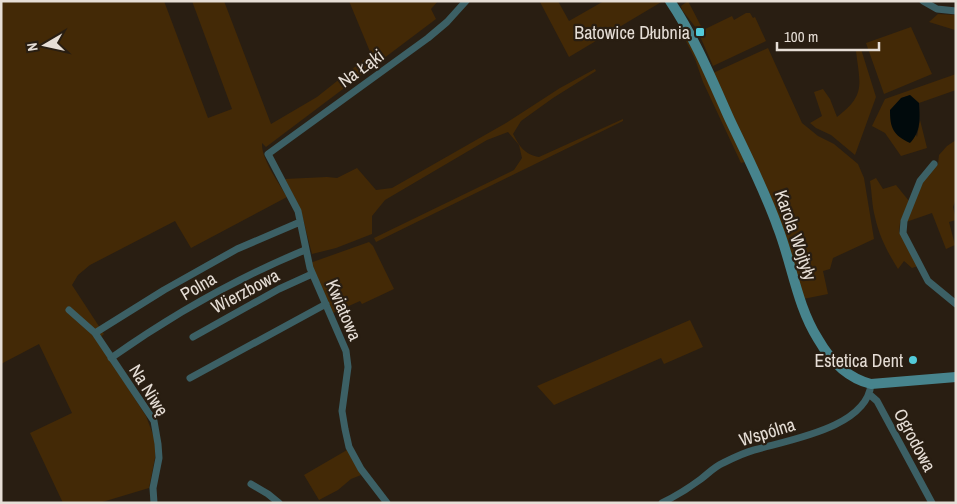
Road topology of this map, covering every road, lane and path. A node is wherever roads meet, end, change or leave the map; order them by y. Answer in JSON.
{"nodes":[{"id":1,"x":466,"y":1,"type":"edge"},
{"id":2,"x":670,"y":1,"type":"edge"},
{"id":3,"x":923,"y":1,"type":"edge"},
{"id":4,"x":956,"y":11,"type":"edge"},
{"id":5,"x":268,"y":154,"type":"joint"},
{"id":6,"x":934,"y":164,"type":"dead end"},
{"id":7,"x":300,"y":222,"type":"junction"},
{"id":8,"x":306,"y":250,"type":"junction"},
{"id":9,"x":312,"y":274,"type":"junction"},
{"id":10,"x":326,"y":304,"type":"junction"},
{"id":11,"x":956,"y":304,"type":"edge"},
{"id":12,"x":69,"y":310,"type":"dead end"},
{"id":13,"x":95,"y":333,"type":"junction"},
{"id":14,"x":193,"y":337,"type":"dead end"},
{"id":15,"x":111,"y":358,"type":"junction"},
{"id":16,"x":956,"y":377,"type":"edge"},
{"id":17,"x":190,"y":378,"type":"dead end"},
{"id":18,"x":870,"y":389,"type":"junction"},
{"id":19,"x":251,"y":484,"type":"dead end"},
{"id":20,"x":154,"y":503,"type":"edge"},
{"id":21,"x":279,"y":503,"type":"edge"},
{"id":22,"x":388,"y":503,"type":"edge"},
{"id":23,"x":662,"y":503,"type":"edge"},
{"id":24,"x":932,"y":503,"type":"edge"}],
"edges":[{"from":1,"to":5,"type":"street","name":"Na Łąki"},
{"from":2,"to":18,"type":"street","name":"Karola Wojtyły"},
{"from":3,"to":4,"type":"street"},
{"from":5,"to":7,"type":"street","name":"Kwiatowa"},
{"from":6,"to":11,"type":"street"},
{"from":7,"to":8,"type":"street","name":"Kwiatowa"},
{"from":7,"to":13,"type":"street"},
{"from":8,"to":9,"type":"street","name":"Kwiatowa"},
{"from":8,"to":15,"type":"street","name":"Polna"},
{"from":9,"to":10,"type":"street","name":"Kwiatowa"},
{"from":9,"to":14,"type":"street","name":"Wierzbowa"},
{"from":10,"to":17,"type":"street"},
{"from":10,"to":22,"type":"street","name":"Kwiatowa"},
{"from":12,"to":13,"type":"street","name":"Na Niwę"},
{"from":13,"to":15,"type":"street","name":"Na Niwę"},
{"from":15,"to":20,"type":"street","name":"Na Niwę"},
{"from":16,"to":18,"type":"street","name":"Karola Wojtyły"},
{"from":18,"to":23,"type":"street","name":"Wspólna"},
{"from":18,"to":24,"type":"street","name":"Ogrodowa"},
{"from":19,"to":21,"type":"street"}]}
